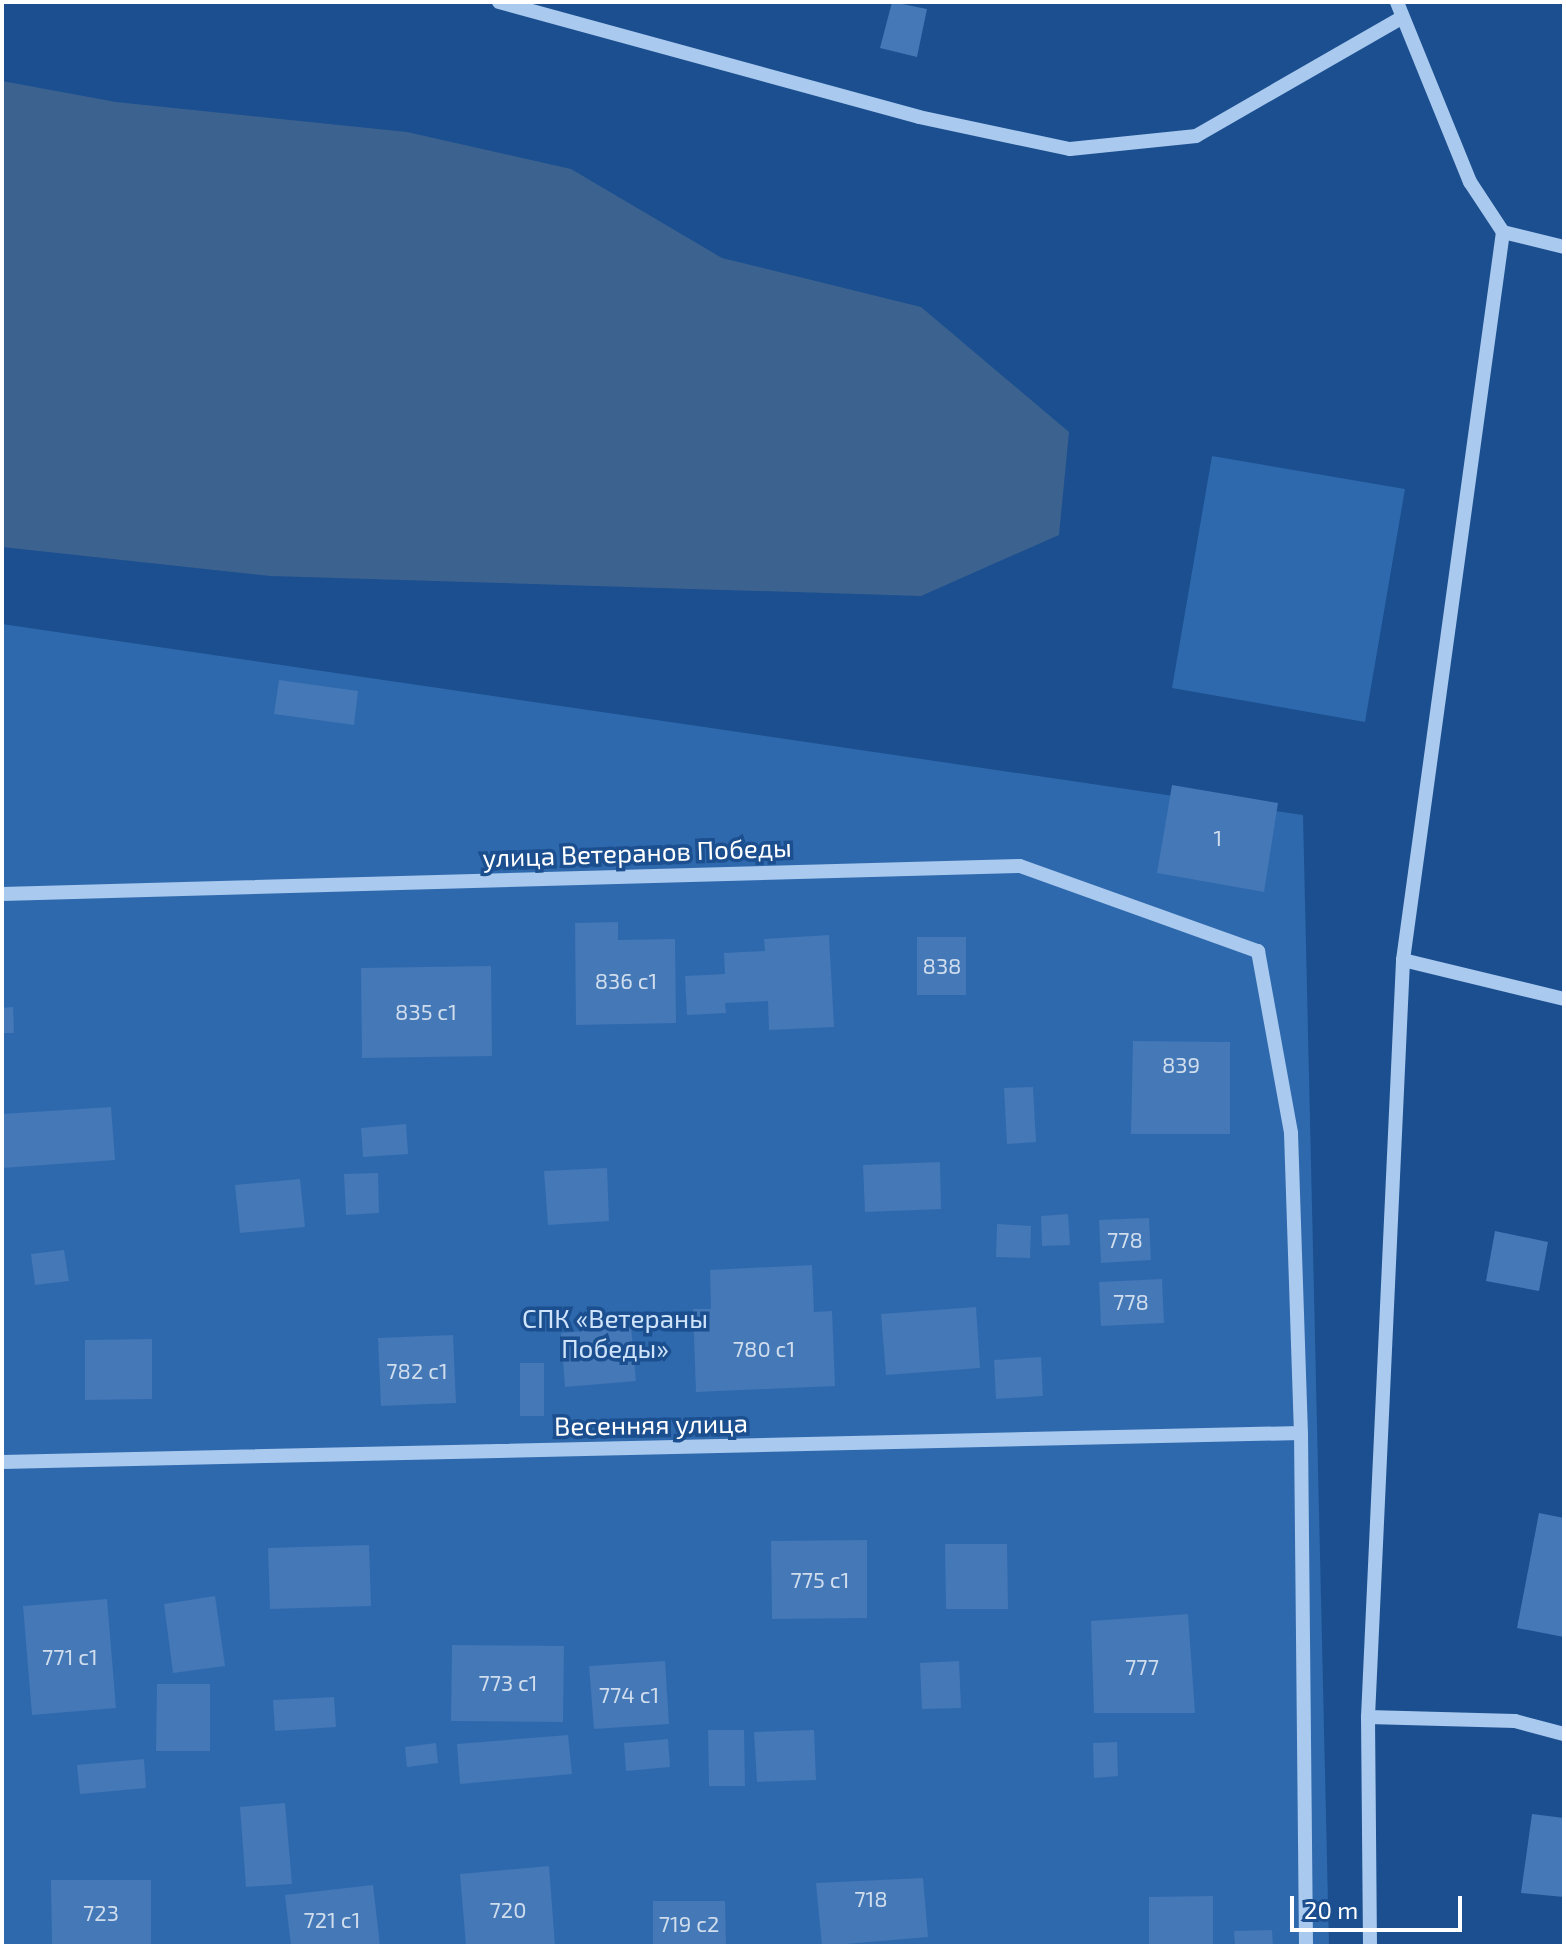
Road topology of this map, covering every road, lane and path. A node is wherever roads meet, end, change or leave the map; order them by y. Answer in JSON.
{"nodes":[{"id":1,"x":499,"y":2,"type":"edge"},
{"id":2,"x":1397,"y":2,"type":"edge"},
{"id":3,"x":1401,"y":18,"type":"junction"},
{"id":4,"x":1503,"y":232,"type":"junction"},
{"id":5,"x":1564,"y":247,"type":"edge"},
{"id":6,"x":2,"y":894,"type":"edge"},
{"id":7,"x":1403,"y":960,"type":"junction"},
{"id":8,"x":1564,"y":999,"type":"edge"},
{"id":9,"x":1301,"y":1433,"type":"junction"},
{"id":10,"x":2,"y":1462,"type":"edge"},
{"id":11,"x":1368,"y":1717,"type":"junction"},
{"id":12,"x":1564,"y":1734,"type":"edge"},
{"id":13,"x":1306,"y":1946,"type":"edge"},
{"id":14,"x":1370,"y":1946,"type":"edge"}],
"edges":[{"from":1,"to":3,"type":"street"},
{"from":2,"to":3,"type":"street"},
{"from":3,"to":4,"type":"street"},
{"from":4,"to":5,"type":"street"},
{"from":4,"to":7,"type":"street"},
{"from":6,"to":9,"type":"street","name":"улица Ветеранов Победы"},
{"from":7,"to":8,"type":"street"},
{"from":7,"to":11,"type":"street"},
{"from":9,"to":10,"type":"street","name":"Весенняя улица"},
{"from":9,"to":13,"type":"street"},
{"from":11,"to":12,"type":"street"},
{"from":11,"to":14,"type":"street"}]}
